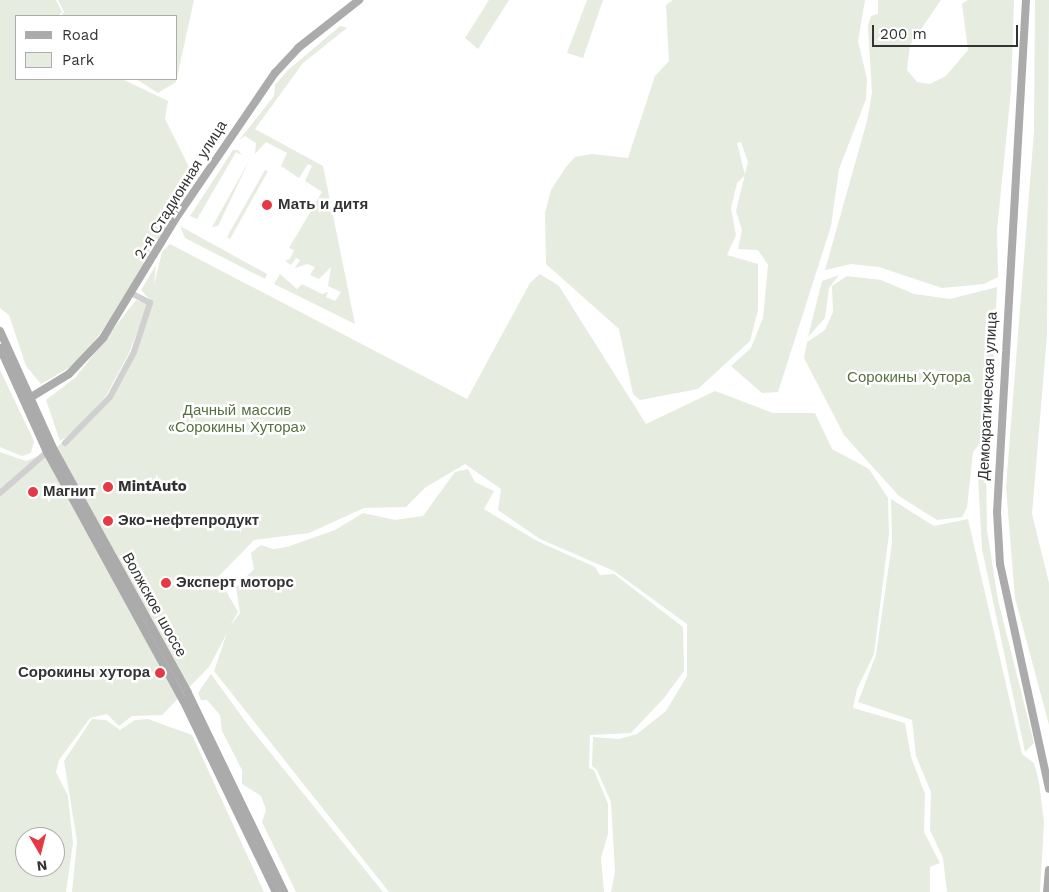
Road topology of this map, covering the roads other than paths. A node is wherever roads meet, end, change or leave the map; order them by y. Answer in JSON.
{"nodes":[{"id":1,"x":359,"y":0,"type":"edge"},
{"id":2,"x":1026,"y":0,"type":"edge"},
{"id":3,"x":133,"y":294,"type":"junction"},
{"id":4,"x":0,"y":331,"type":"edge"},
{"id":5,"x":0,"y":348,"type":"edge"},
{"id":6,"x":27,"y":399,"type":"junction"},
{"id":7,"x":65,"y":444,"type":"dead end"},
{"id":8,"x":47,"y":452,"type":"junction"},
{"id":9,"x":0,"y":493,"type":"edge"},
{"id":10,"x":1049,"y":789,"type":"edge"},
{"id":11,"x":1049,"y":870,"type":"edge"},
{"id":12,"x":276,"y":892,"type":"edge"},
{"id":13,"x":284,"y":892,"type":"edge"},
{"id":14,"x":1047,"y":892,"type":"edge"}],
"edges":[{"from":1,"to":3,"type":"main road","name":"2-я Стадионная улица"},
{"from":2,"to":10,"type":"main road","name":"Демократическая улица"},
{"from":3,"to":6,"type":"main road","name":"2-я Стадионная улица"},
{"from":3,"to":7,"type":"street"},
{"from":4,"to":6,"type":"main road","name":"Волжское шоссе"},
{"from":5,"to":6,"type":"main road","name":"Волжское шоссе"},
{"from":6,"to":8,"type":"main road","name":"Волжское шоссе"},
{"from":6,"to":13,"type":"main road","name":"Волжское шоссе"},
{"from":8,"to":9,"type":"street"},
{"from":8,"to":12,"type":"main road","name":"Волжское шоссе"},
{"from":11,"to":14,"type":"main road"}]}
